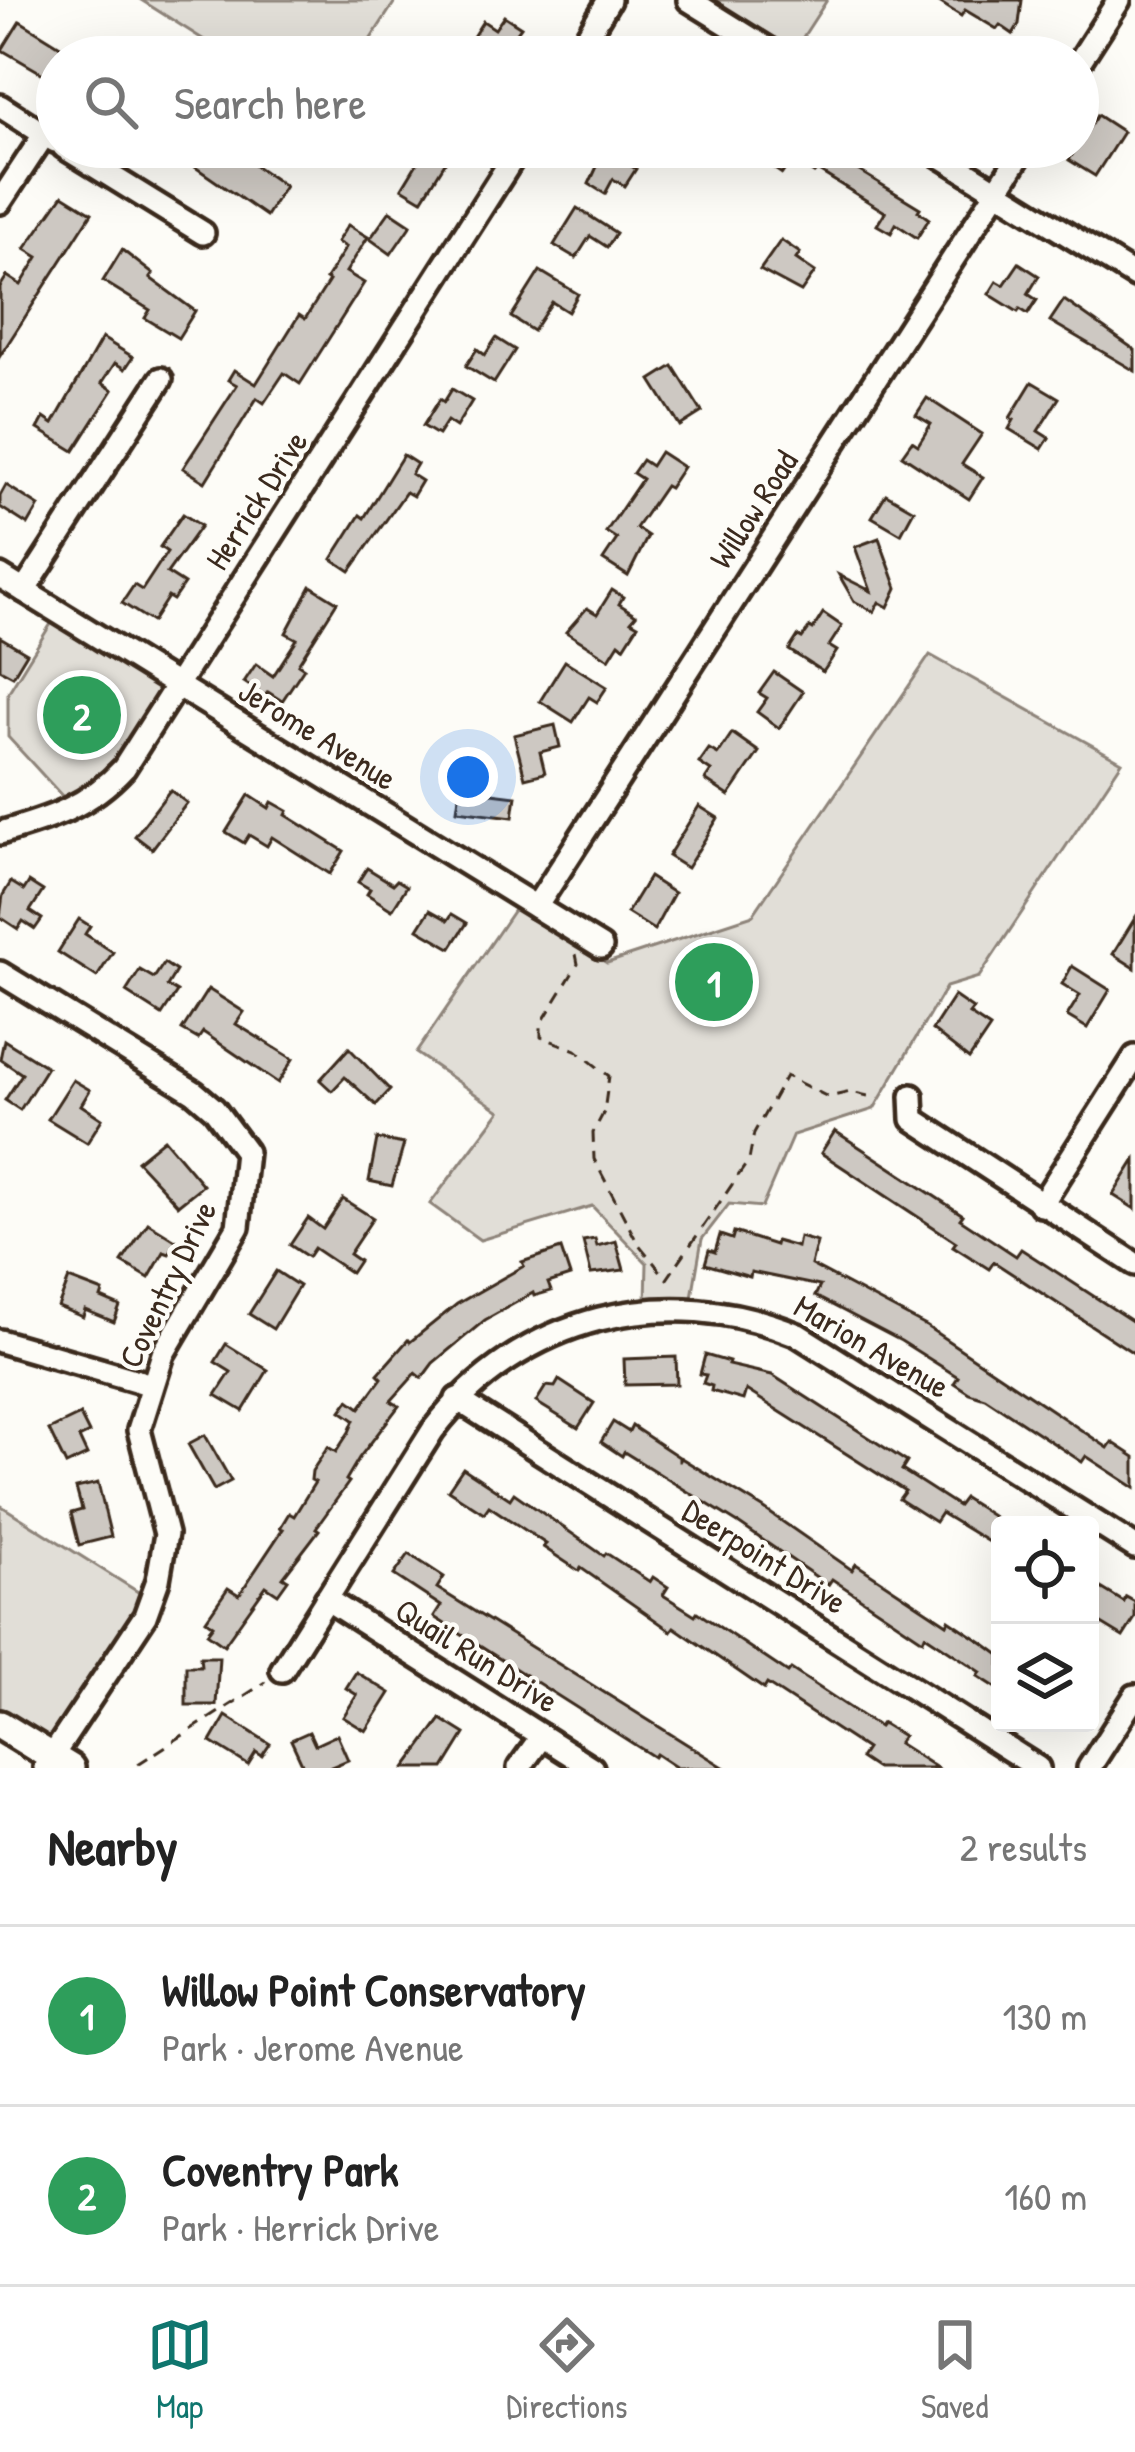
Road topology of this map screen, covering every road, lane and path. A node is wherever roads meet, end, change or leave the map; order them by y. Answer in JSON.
{"nodes":[{"id":1,"x":609,"y":0,"type":"edge"},
{"id":2,"x":688,"y":0,"type":"edge"},
{"id":3,"x":1119,"y":0,"type":"edge"},
{"id":4,"x":587,"y":36,"type":"edge"},
{"id":5,"x":747,"y":36,"type":"edge"},
{"id":6,"x":1096,"y":36,"type":"edge"},
{"id":7,"x":0,"y":106,"type":"edge"},
{"id":8,"x":36,"y":130,"type":"edge"},
{"id":9,"x":36,"y":163,"type":"edge"},
{"id":10,"x":97,"y":168,"type":"edge"},
{"id":11,"x":507,"y":168,"type":"edge"},
{"id":12,"x":960,"y":168,"type":"edge"},
{"id":13,"x":1012,"y":168,"type":"edge"},
{"id":14,"x":997,"y":191,"type":"junction"},
{"id":15,"x":0,"y":202,"type":"edge"},
{"id":16,"x":203,"y":233,"type":"dead end"},
{"id":17,"x":1135,"y":276,"type":"edge"},
{"id":18,"x":161,"y":379,"type":"dead end"},
{"id":19,"x":0,"y":576,"type":"edge"},
{"id":20,"x":24,"y":591,"type":"junction"},
{"id":21,"x":177,"y":686,"type":"junction"},
{"id":22,"x":0,"y":832,"type":"edge"},
{"id":23,"x":536,"y":908,"type":"junction"},
{"id":24,"x":601,"y":947,"type":"dead end"},
{"id":25,"x":568,"y":948,"type":"dead end"},
{"id":26,"x":0,"y":973,"type":"edge"},
{"id":27,"x":1135,"y":1057,"type":"edge"},
{"id":28,"x":868,"y":1096,"type":"dead end"},
{"id":29,"x":912,"y":1096,"type":"dead end"},
{"id":30,"x":1041,"y":1205,"type":"junction"},
{"id":31,"x":1135,"y":1264,"type":"edge"},
{"id":32,"x":667,"y":1279,"type":"junction"},
{"id":33,"x":665,"y":1288,"type":"dead end"},
{"id":34,"x":0,"y":1341,"type":"edge"},
{"id":35,"x":152,"y":1384,"type":"junction"},
{"id":36,"x":457,"y":1399,"type":"junction"},
{"id":37,"x":1135,"y":1547,"type":"edge"},
{"id":38,"x":326,"y":1599,"type":"junction"},
{"id":39,"x":282,"y":1670,"type":"joint"},
{"id":40,"x":1135,"y":1696,"type":"edge"},
{"id":41,"x":0,"y":1725,"type":"edge"},
{"id":42,"x":542,"y":1736,"type":"junction"},
{"id":43,"x":138,"y":1763,"type":"dead end"},
{"id":44,"x":56,"y":1764,"type":"edge"},
{"id":45,"x":519,"y":1768,"type":"edge"},
{"id":46,"x":592,"y":1768,"type":"edge"},
{"id":47,"x":1038,"y":1768,"type":"edge"},
{"id":48,"x":1089,"y":1768,"type":"edge"}],
"edges":[{"from":1,"to":4,"type":"street"},
{"from":2,"to":5,"type":"street"},
{"from":3,"to":6,"type":"street"},
{"from":7,"to":8,"type":"street"},
{"from":9,"to":15,"type":"street"},
{"from":10,"to":16,"type":"street"},
{"from":11,"to":21,"type":"street","name":"Herrick Drive"},
{"from":12,"to":14,"type":"street"},
{"from":13,"to":14,"type":"street","name":"Willow Road"},
{"from":14,"to":17,"type":"street"},
{"from":14,"to":23,"type":"street","name":"Willow Road"},
{"from":18,"to":20,"type":"street"},
{"from":19,"to":20,"type":"street","name":"Jerome Avenue"},
{"from":20,"to":21,"type":"street","name":"Jerome Avenue"},
{"from":21,"to":22,"type":"street","name":"Herrick Drive"},
{"from":21,"to":23,"type":"street","name":"Jerome Avenue"},
{"from":23,"to":24,"type":"street","name":"Jerome Avenue"},
{"from":25,"to":32,"type":"path"},
{"from":26,"to":35,"type":"street","name":"Coventry Drive"},
{"from":27,"to":30,"type":"street"},
{"from":28,"to":32,"type":"path"},
{"from":29,"to":30,"type":"street"},
{"from":30,"to":31,"type":"street"},
{"from":32,"to":33,"type":"path"},
{"from":34,"to":35,"type":"street"},
{"from":35,"to":44,"type":"street","name":"Coventry Drive"},
{"from":36,"to":37,"type":"street","name":"Marion Avenue"},
{"from":36,"to":38,"type":"street","name":"Marion Avenue"},
{"from":36,"to":47,"type":"street","name":"Deerpoint Drive"},
{"from":38,"to":39,"type":"street","name":"Marion Avenue"},
{"from":38,"to":42,"type":"street","name":"Quail Run Drive"},
{"from":39,"to":43,"type":"path"},
{"from":40,"to":48,"type":"street"},
{"from":41,"to":44,"type":"main road"},
{"from":42,"to":45,"type":"street"},
{"from":42,"to":46,"type":"street","name":"Quail Run Drive"}]}
